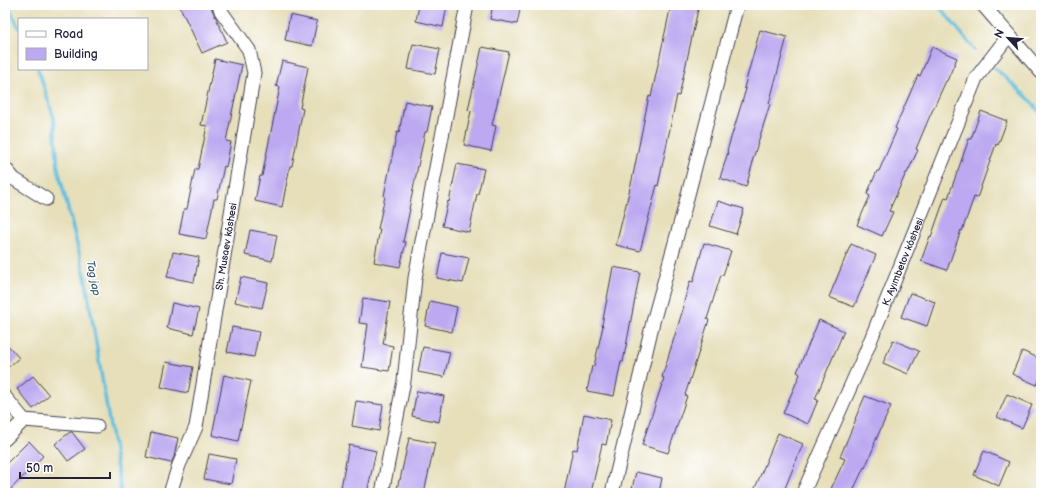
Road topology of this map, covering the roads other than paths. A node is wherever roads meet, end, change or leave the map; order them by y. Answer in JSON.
{"nodes":[{"id":1,"x":219,"y":5,"type":"edge"},
{"id":2,"x":467,"y":5,"type":"edge"},
{"id":3,"x":737,"y":5,"type":"edge"},
{"id":4,"x":983,"y":5,"type":"edge"},
{"id":5,"x":1009,"y":34,"type":"junction"},
{"id":6,"x":1041,"y":72,"type":"edge"},
{"id":7,"x":5,"y":168,"type":"edge"},
{"id":8,"x":46,"y":199,"type":"dead end"},
{"id":9,"x":5,"y":397,"type":"edge"},
{"id":10,"x":24,"y":420,"type":"junction"},
{"id":11,"x":97,"y":426,"type":"dead end"},
{"id":12,"x":5,"y":439,"type":"edge"},
{"id":13,"x":170,"y":493,"type":"edge"},
{"id":14,"x":382,"y":493,"type":"edge"},
{"id":15,"x":612,"y":493,"type":"edge"},
{"id":16,"x":803,"y":493,"type":"edge"}],
"edges":[{"from":1,"to":13,"type":"street","name":"Sh. Musaev kóshesi"},
{"from":2,"to":14,"type":"street"},
{"from":3,"to":15,"type":"street"},
{"from":4,"to":5,"type":"street"},
{"from":5,"to":6,"type":"street"},
{"from":5,"to":16,"type":"street","name":"K. Ayımbetov kóshesi"},
{"from":7,"to":8,"type":"street"},
{"from":9,"to":10,"type":"street"},
{"from":10,"to":11,"type":"street"},
{"from":10,"to":12,"type":"street"}]}
